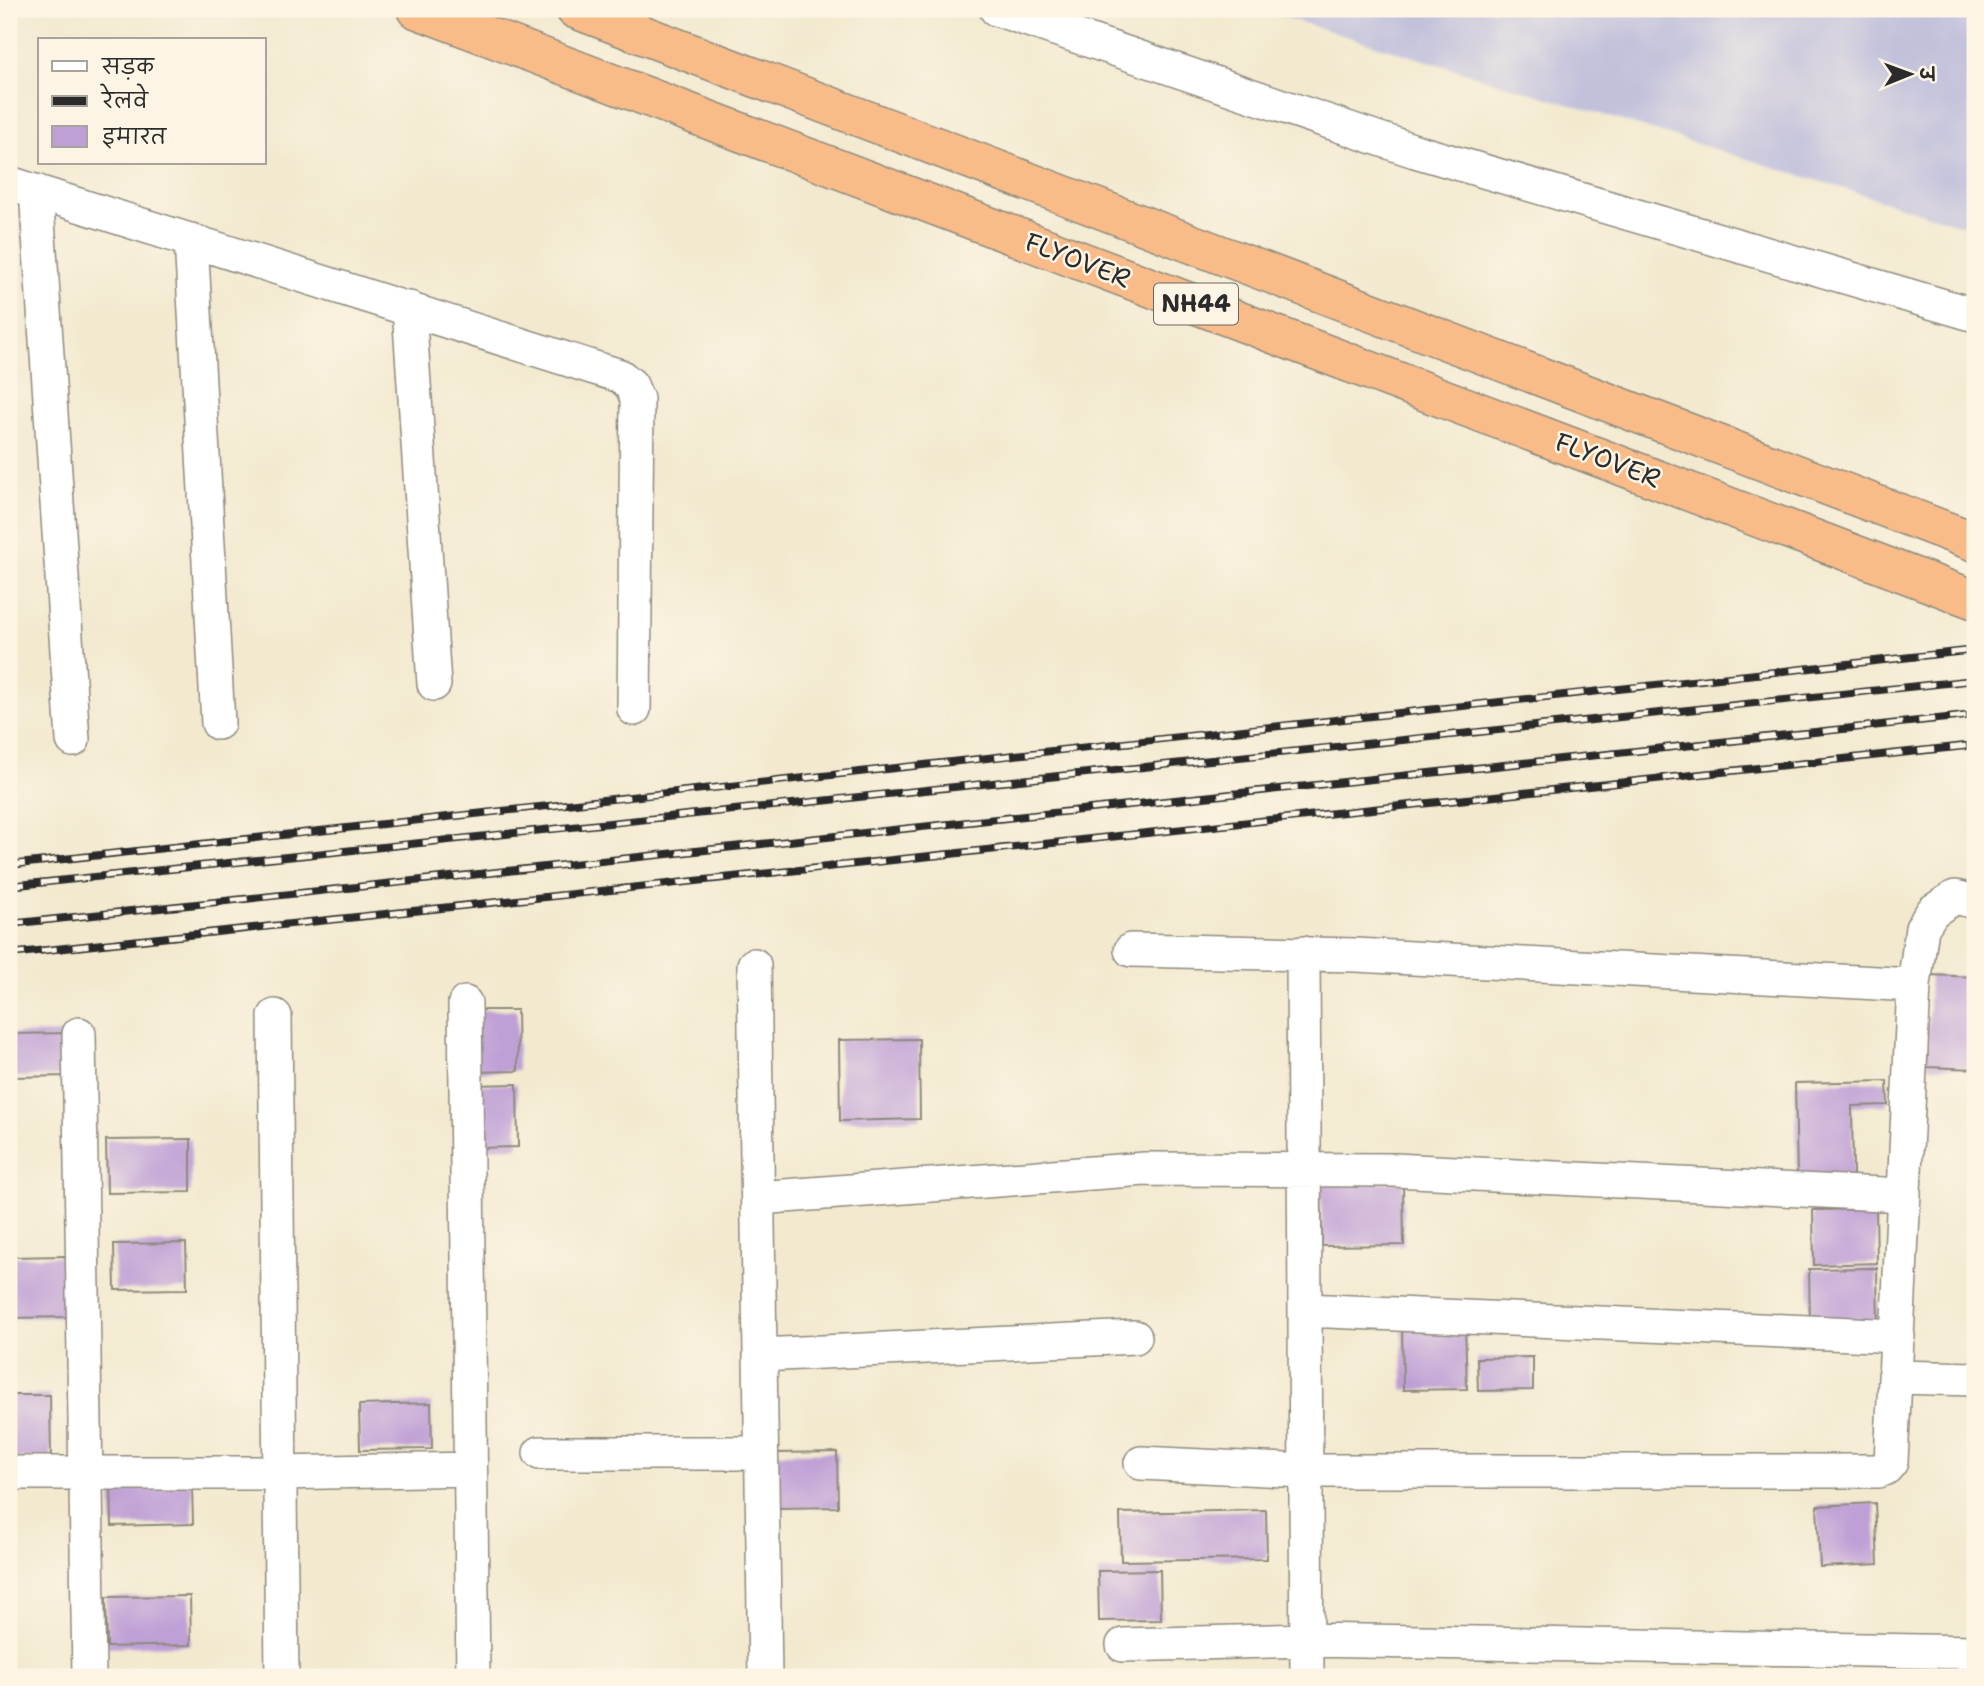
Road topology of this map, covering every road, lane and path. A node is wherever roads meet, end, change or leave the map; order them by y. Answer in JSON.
{"nodes":[{"id":1,"x":416,"y":9,"type":"edge"},
{"id":2,"x":575,"y":9,"type":"edge"},
{"id":3,"x":996,"y":9,"type":"edge"},
{"id":4,"x":22,"y":187,"type":"edge"},
{"id":5,"x":191,"y":240,"type":"junction"},
{"id":6,"x":409,"y":308,"type":"junction"},
{"id":7,"x":1975,"y":316,"type":"edge"},
{"id":8,"x":1975,"y":542,"type":"edge"},
{"id":9,"x":1975,"y":600,"type":"edge"},
{"id":10,"x":434,"y":684,"type":"dead end"},
{"id":11,"x":634,"y":709,"type":"dead end"},
{"id":12,"x":218,"y":723,"type":"dead end"},
{"id":13,"x":73,"y":740,"type":"dead end"},
{"id":14,"x":1975,"y":902,"type":"edge"},
{"id":15,"x":1131,"y":950,"type":"dead end"},
{"id":16,"x":1303,"y":953,"type":"junction"},
{"id":17,"x":754,"y":965,"type":"dead end"},
{"id":18,"x":1914,"y":985,"type":"junction"},
{"id":19,"x":465,"y":1003,"type":"dead end"},
{"id":20,"x":275,"y":1016,"type":"dead end"},
{"id":21,"x":79,"y":1034,"type":"dead end"},
{"id":22,"x":1304,"y":1170,"type":"junction"},
{"id":23,"x":1904,"y":1195,"type":"junction"},
{"id":24,"x":758,"y":1198,"type":"junction"},
{"id":25,"x":1305,"y":1310,"type":"junction"},
{"id":26,"x":1898,"y":1336,"type":"junction"},
{"id":27,"x":1135,"y":1337,"type":"dead end"},
{"id":28,"x":760,"y":1355,"type":"junction"},
{"id":29,"x":1896,"y":1377,"type":"junction"},
{"id":30,"x":1975,"y":1380,"type":"edge"},
{"id":31,"x":540,"y":1453,"type":"dead end"},
{"id":32,"x":761,"y":1453,"type":"junction"},
{"id":33,"x":1141,"y":1463,"type":"dead end"},
{"id":34,"x":470,"y":1469,"type":"junction"},
{"id":35,"x":86,"y":1471,"type":"junction"},
{"id":36,"x":1306,"y":1471,"type":"junction"},
{"id":37,"x":9,"y":1473,"type":"edge"},
{"id":38,"x":280,"y":1473,"type":"junction"},
{"id":39,"x":1307,"y":1640,"type":"junction"},
{"id":40,"x":1123,"y":1645,"type":"dead end"},
{"id":41,"x":1975,"y":1652,"type":"edge"},
{"id":42,"x":89,"y":1677,"type":"edge"},
{"id":43,"x":282,"y":1677,"type":"edge"},
{"id":44,"x":473,"y":1677,"type":"edge"},
{"id":45,"x":765,"y":1677,"type":"edge"},
{"id":46,"x":1307,"y":1677,"type":"edge"}],
"edges":[{"from":1,"to":9,"type":"highway","name":"FLYOVER","number":"NH44"},
{"from":2,"to":8,"type":"highway","name":"FLYOVER","number":"NH44"},
{"from":3,"to":7,"type":"street"},
{"from":4,"to":5,"type":"street"},
{"from":4,"to":13,"type":"street"},
{"from":5,"to":6,"type":"street"},
{"from":5,"to":12,"type":"street"},
{"from":6,"to":10,"type":"street"},
{"from":6,"to":11,"type":"street"},
{"from":14,"to":18,"type":"street"},
{"from":15,"to":16,"type":"street"},
{"from":16,"to":18,"type":"street"},
{"from":16,"to":22,"type":"street"},
{"from":17,"to":24,"type":"street"},
{"from":18,"to":23,"type":"street"},
{"from":19,"to":34,"type":"street"},
{"from":20,"to":38,"type":"street"},
{"from":21,"to":35,"type":"street"},
{"from":22,"to":23,"type":"street"},
{"from":22,"to":24,"type":"street"},
{"from":22,"to":25,"type":"street"},
{"from":23,"to":26,"type":"street"},
{"from":24,"to":28,"type":"street"},
{"from":25,"to":26,"type":"street"},
{"from":25,"to":36,"type":"street"},
{"from":26,"to":29,"type":"street"},
{"from":27,"to":28,"type":"street"},
{"from":28,"to":32,"type":"street"},
{"from":29,"to":30,"type":"street"},
{"from":29,"to":36,"type":"street"},
{"from":31,"to":32,"type":"street"},
{"from":32,"to":45,"type":"street"},
{"from":33,"to":36,"type":"street"},
{"from":34,"to":38,"type":"street"},
{"from":34,"to":44,"type":"street"},
{"from":35,"to":37,"type":"street"},
{"from":35,"to":38,"type":"street"},
{"from":35,"to":42,"type":"street"},
{"from":36,"to":39,"type":"street"},
{"from":38,"to":43,"type":"street"},
{"from":39,"to":40,"type":"street"},
{"from":39,"to":41,"type":"street"},
{"from":39,"to":46,"type":"street"}]}
